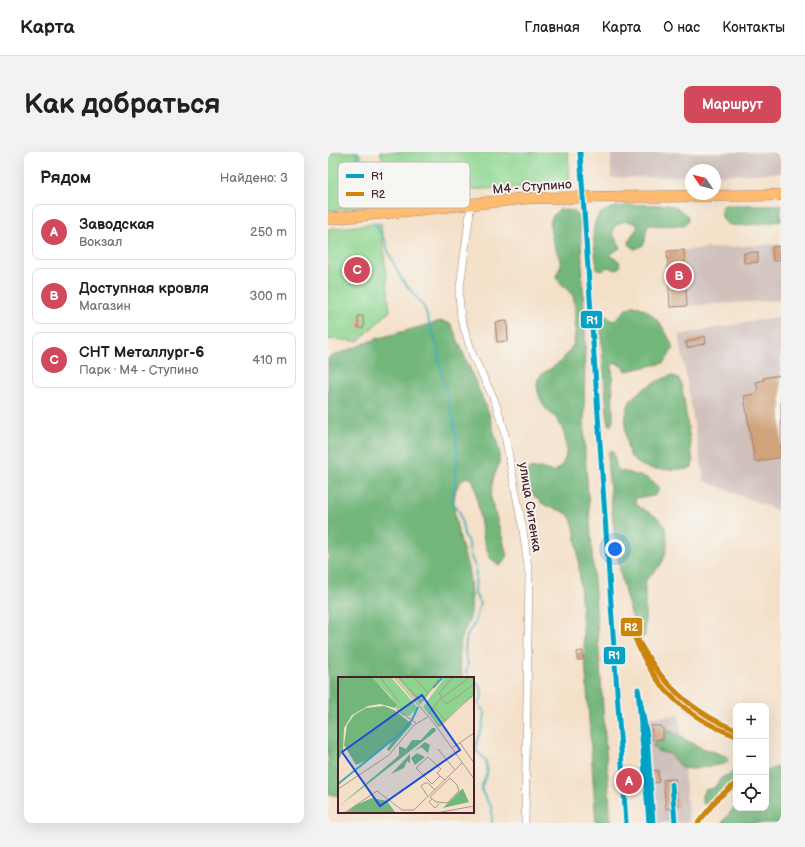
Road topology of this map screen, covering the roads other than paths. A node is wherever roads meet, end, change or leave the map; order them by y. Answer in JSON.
{"nodes":[{"id":1,"x":781,"y":195,"type":"edge"},
{"id":2,"x":472,"y":204,"type":"joint"},
{"id":3,"x":434,"y":208,"type":"edge"},
{"id":4,"x":328,"y":219,"type":"edge"},
{"id":5,"x":525,"y":823,"type":"edge"}],
"edges":[{"from":1,"to":2,"type":"main road","name":"М4 - Ступино"},
{"from":2,"to":5,"type":"street","name":"улица Ситенка"},
{"from":3,"to":4,"type":"main road","name":"М4 - Ступино"}]}
